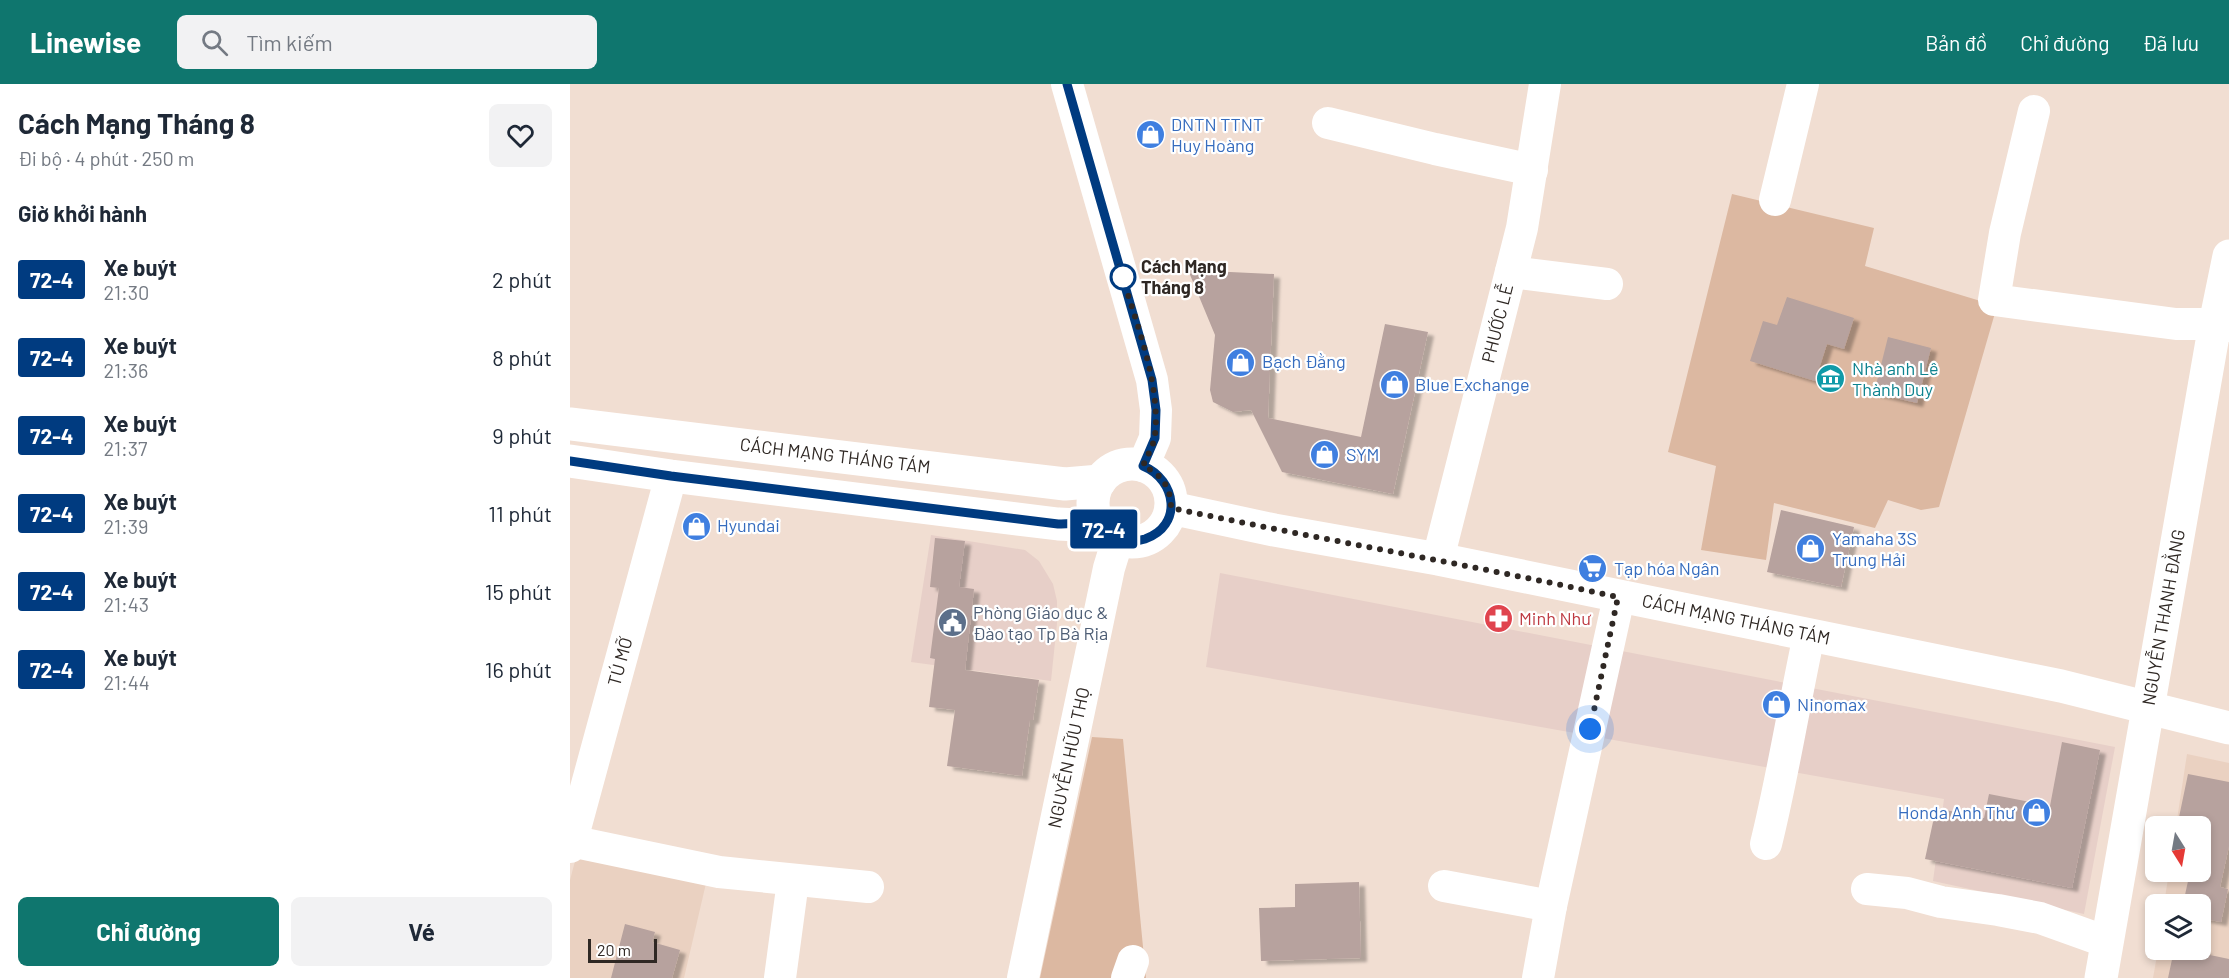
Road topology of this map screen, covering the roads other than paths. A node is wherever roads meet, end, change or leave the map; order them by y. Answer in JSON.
{"nodes":[{"id":1,"x":1067,"y":84,"type":"edge"},
{"id":2,"x":1545,"y":84,"type":"edge"},
{"id":3,"x":1803,"y":84,"type":"edge"},
{"id":4,"x":2034,"y":111,"type":"dead end"},
{"id":5,"x":1328,"y":123,"type":"dead end"},
{"id":6,"x":1532,"y":170,"type":"junction"},
{"id":7,"x":1775,"y":201,"type":"dead end"},
{"id":8,"x":2229,"y":256,"type":"edge"},
{"id":9,"x":1511,"y":272,"type":"junction"},
{"id":10,"x":1607,"y":284,"type":"dead end"},
{"id":11,"x":2222,"y":325,"type":"edge"},
{"id":12,"x":570,"y":424,"type":"edge"},
{"id":13,"x":570,"y":461,"type":"edge"},
{"id":14,"x":1143,"y":466,"type":"junction"},
{"id":15,"x":671,"y":476,"type":"junction"},
{"id":16,"x":1100,"y":481,"type":"junction"},
{"id":17,"x":1171,"y":508,"type":"junction"},
{"id":18,"x":1109,"y":532,"type":"junction"},
{"id":19,"x":1438,"y":559,"type":"junction"},
{"id":20,"x":1618,"y":597,"type":"junction"},
{"id":21,"x":1809,"y":635,"type":"junction"},
{"id":22,"x":2149,"y":707,"type":"junction"},
{"id":23,"x":2229,"y":728,"type":"edge"},
{"id":24,"x":571,"y":843,"type":"edge"},
{"id":25,"x":1766,"y":844,"type":"dead end"},
{"id":26,"x":793,"y":881,"type":"junction"},
{"id":27,"x":1444,"y":886,"type":"dead end"},
{"id":28,"x":868,"y":887,"type":"dead end"},
{"id":29,"x":1867,"y":889,"type":"dead end"},
{"id":30,"x":1551,"y":906,"type":"junction"},
{"id":31,"x":2107,"y":942,"type":"junction"},
{"id":32,"x":780,"y":978,"type":"edge"},
{"id":33,"x":1023,"y":978,"type":"edge"},
{"id":34,"x":1538,"y":978,"type":"edge"},
{"id":35,"x":2101,"y":978,"type":"edge"}],
"edges":[{"from":1,"to":14,"type":"street"},
{"from":2,"to":6,"type":"street","name":"PHƯỚC LỄ"},
{"from":3,"to":7,"type":"street"},
{"from":4,"to":11,"type":"street"},
{"from":5,"to":6,"type":"street"},
{"from":6,"to":9,"type":"street","name":"PHƯỚC LỄ"},
{"from":8,"to":11,"type":"main road","name":"NGUYỄN THANH ĐẰNG"},
{"from":9,"to":10,"type":"street"},
{"from":9,"to":19,"type":"street","name":"PHƯỚC LỄ"},
{"from":11,"to":22,"type":"main road","name":"NGUYỄN THANH ĐẰNG"},
{"from":12,"to":16,"type":"main road","name":"CÁCH MẠNG THÁNG TÁM"},
{"from":13,"to":15,"type":"main road"},
{"from":14,"to":16,"type":"main road"},
{"from":14,"to":17,"type":"main road"},
{"from":15,"to":18,"type":"main road"},
{"from":15,"to":24,"type":"street","name":"TÚ MỠ"},
{"from":16,"to":18,"type":"main road"},
{"from":17,"to":18,"type":"main road"},
{"from":17,"to":19,"type":"main road","name":"CÁCH MẠNG THÁNG TÁM"},
{"from":18,"to":33,"type":"street","name":"NGUYỄN HỮU THỌ"},
{"from":19,"to":20,"type":"main road","name":"CÁCH MẠNG THÁNG TÁM"},
{"from":20,"to":21,"type":"main road","name":"CÁCH MẠNG THÁNG TÁM"},
{"from":20,"to":30,"type":"street"},
{"from":21,"to":22,"type":"main road","name":"CÁCH MẠNG THÁNG TÁM"},
{"from":21,"to":25,"type":"street"},
{"from":22,"to":23,"type":"main road","name":"CÁCH MẠNG THÁNG TÁM"},
{"from":22,"to":31,"type":"main road","name":"NGUYỄN THANH ĐẰNG"},
{"from":24,"to":26,"type":"street"},
{"from":26,"to":28,"type":"street"},
{"from":26,"to":32,"type":"street"},
{"from":27,"to":30,"type":"street"},
{"from":29,"to":31,"type":"street"},
{"from":30,"to":34,"type":"street"},
{"from":31,"to":35,"type":"main road","name":"NGUYỄN THANH ĐẰNG"}]}
